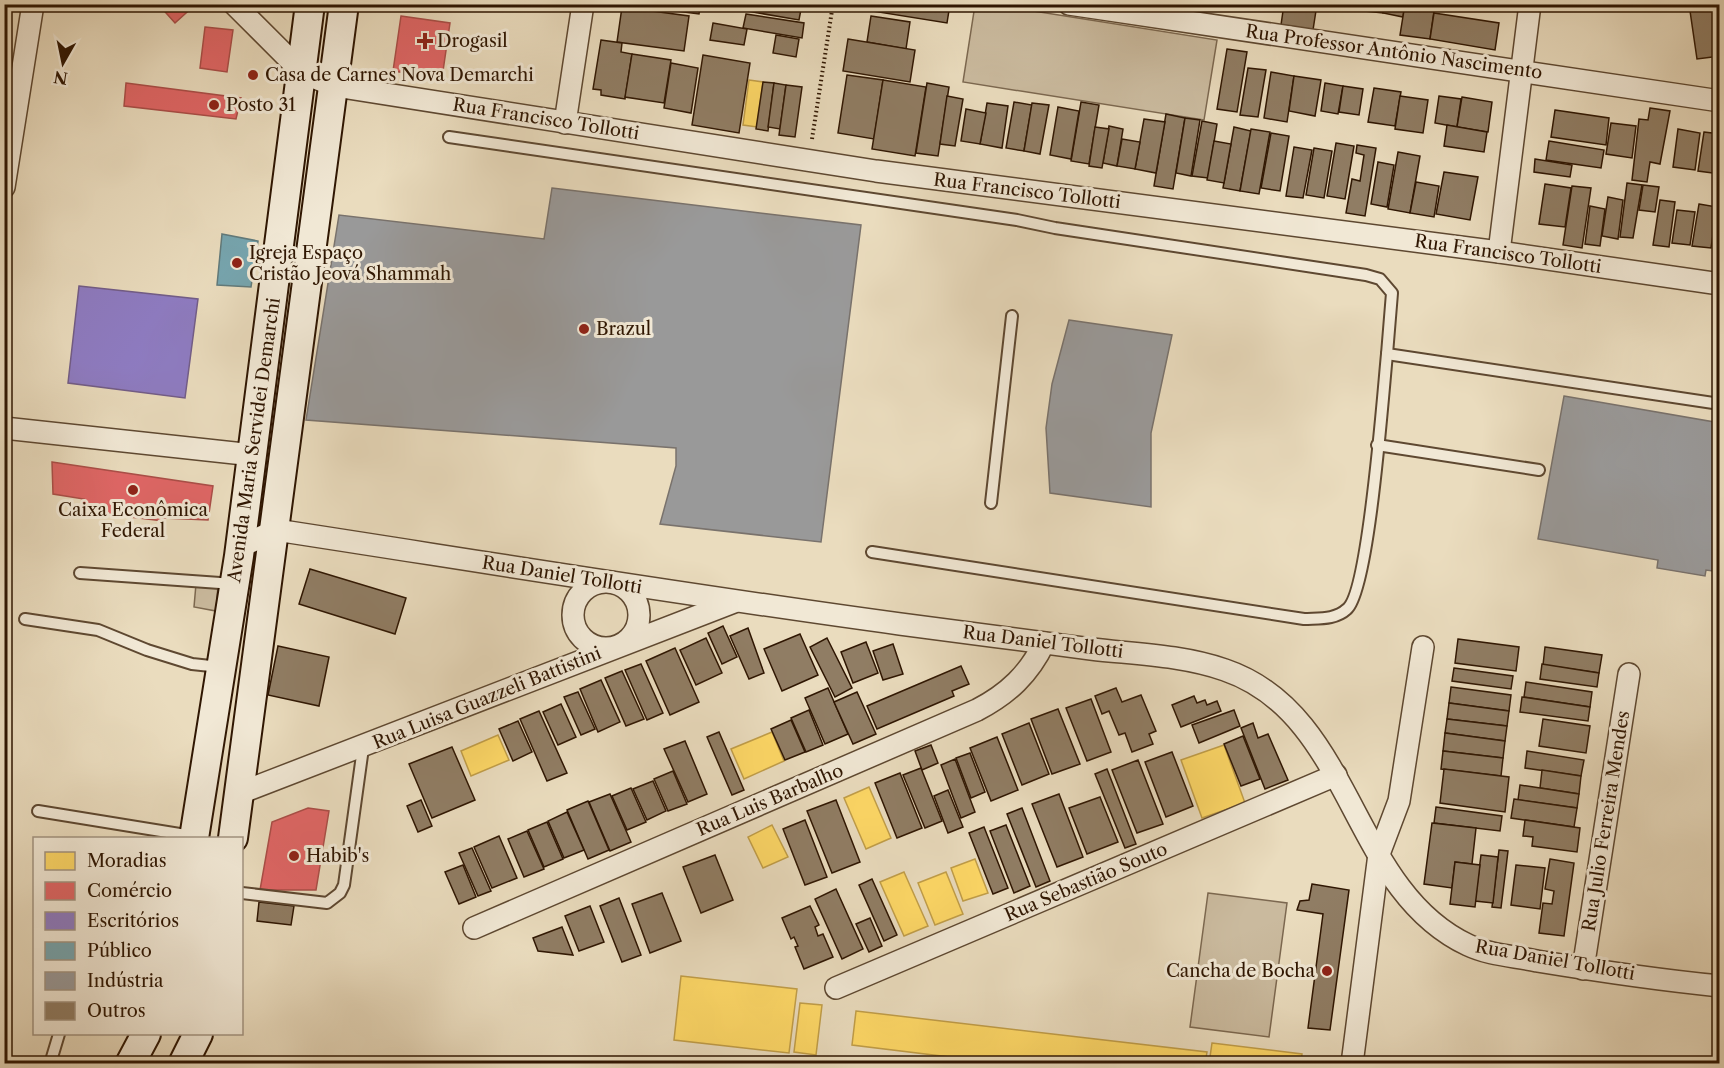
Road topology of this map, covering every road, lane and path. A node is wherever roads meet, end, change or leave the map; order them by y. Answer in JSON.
{"nodes":[{"id":1,"x":33,"y":4,"type":"edge"},
{"id":2,"x":234,"y":4,"type":"edge"},
{"id":3,"x":310,"y":4,"type":"edge"},
{"id":4,"x":344,"y":4,"type":"edge"},
{"id":5,"x":583,"y":4,"type":"edge"},
{"id":6,"x":833,"y":4,"type":"edge"},
{"id":7,"x":1069,"y":4,"type":"edge"},
{"id":8,"x":1530,"y":4,"type":"edge"},
{"id":9,"x":1522,"y":70,"type":"junction"},
{"id":10,"x":303,"y":73,"type":"junction"},
{"id":11,"x":335,"y":86,"type":"junction"},
{"id":12,"x":1719,"y":101,"type":"edge"},
{"id":13,"x":565,"y":123,"type":"junction"},
{"id":14,"x":449,"y":137,"type":"dead end"},
{"id":15,"x":809,"y":160,"type":"junction"},
{"id":16,"x":4,"y":186,"type":"edge"},
{"id":17,"x":1498,"y":252,"type":"junction"},
{"id":18,"x":1719,"y":284,"type":"edge"},
{"id":19,"x":1012,"y":316,"type":"dead end"},
{"id":20,"x":1387,"y":354,"type":"junction"},
{"id":21,"x":1719,"y":404,"type":"edge"},
{"id":22,"x":4,"y":428,"type":"edge"},
{"id":23,"x":1377,"y":445,"type":"junction"},
{"id":24,"x":253,"y":455,"type":"junction"},
{"id":25,"x":1539,"y":470,"type":"dead end"},
{"id":26,"x":991,"y":503,"type":"dead end"},
{"id":27,"x":276,"y":530,"type":"junction"},
{"id":28,"x":240,"y":547,"type":"junction"},
{"id":29,"x":872,"y":552,"type":"dead end"},
{"id":30,"x":80,"y":573,"type":"dead end"},
{"id":31,"x":610,"y":582,"type":"junction"},
{"id":32,"x":235,"y":584,"type":"junction"},
{"id":33,"x":734,"y":602,"type":"junction"},
{"id":34,"x":25,"y":619,"type":"dead end"},
{"id":35,"x":1044,"y":643,"type":"junction"},
{"id":36,"x":620,"y":646,"type":"junction"},
{"id":37,"x":1424,"y":647,"type":"dead end"},
{"id":38,"x":220,"y":667,"type":"junction"},
{"id":39,"x":1629,"y":674,"type":"dead end"},
{"id":40,"x":363,"y":748,"type":"junction"},
{"id":41,"x":1336,"y":775,"type":"junction"},
{"id":42,"x":240,"y":793,"type":"junction"},
{"id":43,"x":39,"y":812,"type":"dead end"},
{"id":44,"x":194,"y":837,"type":"edge"},
{"id":45,"x":233,"y":837,"type":"edge"},
{"id":46,"x":1379,"y":854,"type":"junction"},
{"id":47,"x":243,"y":893,"type":"edge"},
{"id":48,"x":474,"y":928,"type":"dead end"},
{"id":49,"x":1583,"y":969,"type":"junction"},
{"id":50,"x":1719,"y":986,"type":"edge"},
{"id":51,"x":836,"y":988,"type":"dead end"},
{"id":52,"x":59,"y":1035,"type":"edge"},
{"id":53,"x":145,"y":1035,"type":"edge"},
{"id":54,"x":198,"y":1035,"type":"edge"},
{"id":55,"x":50,"y":1064,"type":"edge"},
{"id":56,"x":130,"y":1064,"type":"edge"},
{"id":57,"x":183,"y":1064,"type":"edge"},
{"id":58,"x":1352,"y":1064,"type":"edge"}],
"edges":[{"from":1,"to":16,"type":"street"},
{"from":2,"to":10,"type":"street"},
{"from":3,"to":10,"type":"main road","name":"Avenida Maria Servidei Demarchi"},
{"from":4,"to":11,"type":"main road","name":"Avenida Maria Servidei Demarchi"},
{"from":5,"to":13,"type":"street"},
{"from":6,"to":15,"type":"path"},
{"from":7,"to":9,"type":"street","name":"Rua Professor Antônio Nascimento"},
{"from":8,"to":9,"type":"street"},
{"from":9,"to":12,"type":"street","name":"Rua Professor Antônio Nascimento"},
{"from":9,"to":17,"type":"street"},
{"from":10,"to":11,"type":"street","name":"Rua Francisco Tollotti"},
{"from":10,"to":24,"type":"main road","name":"Avenida Maria Servidei Demarchi"},
{"from":11,"to":13,"type":"street","name":"Rua Francisco Tollotti"},
{"from":11,"to":27,"type":"main road","name":"Avenida Maria Servidei Demarchi"},
{"from":13,"to":15,"type":"street","name":"Rua Francisco Tollotti"},
{"from":14,"to":20,"type":"lane"},
{"from":15,"to":17,"type":"street","name":"Rua Francisco Tollotti"},
{"from":17,"to":18,"type":"street","name":"Rua Francisco Tollotti"},
{"from":19,"to":26,"type":"lane"},
{"from":20,"to":21,"type":"lane"},
{"from":20,"to":23,"type":"lane"},
{"from":22,"to":24,"type":"street"},
{"from":23,"to":25,"type":"lane"},
{"from":23,"to":29,"type":"lane"},
{"from":24,"to":28,"type":"main road","name":"Avenida Maria Servidei Demarchi"},
{"from":27,"to":28,"type":"street"},
{"from":27,"to":31,"type":"street","name":"Rua Daniel Tollotti"},
{"from":27,"to":42,"type":"main road","name":"Avenida Maria Servidei Demarchi"},
{"from":28,"to":32,"type":"main road","name":"Avenida Maria Servidei Demarchi"},
{"from":30,"to":32,"type":"lane"},
{"from":31,"to":33,"type":"street","name":"Rua Daniel Tollotti"},
{"from":31,"to":36,"type":"street"},
{"from":31,"to":36,"type":"street"},
{"from":32,"to":38,"type":"main road","name":"Avenida Maria Servidei Demarchi"},
{"from":33,"to":35,"type":"street","name":"Rua Daniel Tollotti"},
{"from":33,"to":36,"type":"street","name":"Rua Luisa Guazzeli Battistini"},
{"from":34,"to":38,"type":"lane"},
{"from":35,"to":41,"type":"street","name":"Rua Daniel Tollotti"},
{"from":35,"to":48,"type":"street","name":"Rua Luis Barbalho"},
{"from":36,"to":40,"type":"street","name":"Rua Luisa Guazzeli Battistini"},
{"from":37,"to":46,"type":"street"},
{"from":38,"to":44,"type":"main road","name":"Avenida Maria Servidei Demarchi"},
{"from":39,"to":49,"type":"street","name":"Rua Julio Ferreira Mendes"},
{"from":40,"to":42,"type":"street","name":"Rua Luisa Guazzeli Battistini"},
{"from":40,"to":47,"type":"lane"},
{"from":41,"to":46,"type":"street","name":"Rua Daniel Tollotti"},
{"from":41,"to":51,"type":"street","name":"Rua Sebastião Souto"},
{"from":42,"to":45,"type":"main road","name":"Avenida Maria Servidei Demarchi"},
{"from":43,"to":44,"type":"lane"},
{"from":46,"to":49,"type":"street","name":"Rua Daniel Tollotti"},
{"from":46,"to":58,"type":"street"},
{"from":49,"to":50,"type":"street","name":"Rua Daniel Tollotti"},
{"from":52,"to":55,"type":"lane"},
{"from":53,"to":56,"type":"main road"},
{"from":54,"to":57,"type":"main road"}]}
